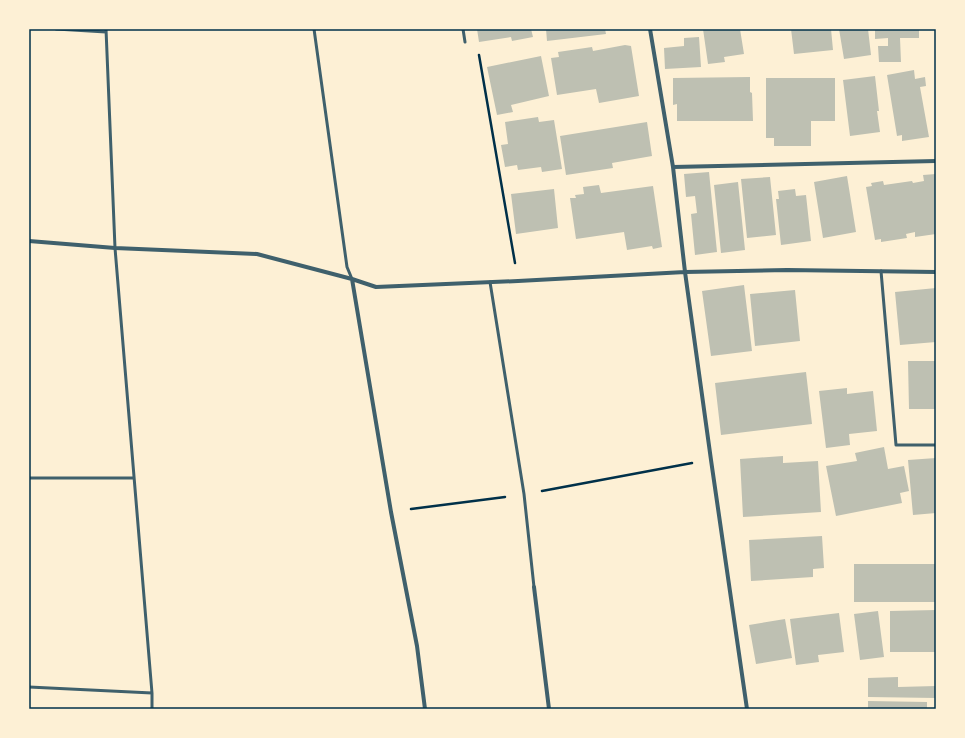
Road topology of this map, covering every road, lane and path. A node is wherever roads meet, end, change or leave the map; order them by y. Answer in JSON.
{"nodes":[{"id":1,"x":56,"y":29,"type":"edge"},
{"id":2,"x":314,"y":29,"type":"edge"},
{"id":3,"x":463,"y":29,"type":"edge"},
{"id":4,"x":650,"y":29,"type":"edge"},
{"id":5,"x":106,"y":30,"type":"edge"},
{"id":6,"x":465,"y":42,"type":"joint"},
{"id":7,"x":936,"y":161,"type":"edge"},
{"id":8,"x":673,"y":167,"type":"junction"},
{"id":9,"x":29,"y":241,"type":"edge"},
{"id":10,"x":115,"y":248,"type":"junction"},
{"id":11,"x":685,"y":272,"type":"junction"},
{"id":12,"x":881,"y":272,"type":"junction"},
{"id":13,"x":936,"y":272,"type":"edge"},
{"id":14,"x":352,"y":279,"type":"junction"},
{"id":15,"x":518,"y":281,"type":"junction"},
{"id":16,"x":490,"y":282,"type":"junction"},
{"id":17,"x":936,"y":445,"type":"edge"},
{"id":18,"x":711,"y":460,"type":"junction"},
{"id":19,"x":29,"y":478,"type":"edge"},
{"id":20,"x":134,"y":478,"type":"junction"},
{"id":21,"x":524,"y":494,"type":"junction"},
{"id":22,"x":391,"y":512,"type":"junction"},
{"id":23,"x":534,"y":587,"type":"joint"},
{"id":24,"x":29,"y":687,"type":"edge"},
{"id":25,"x":152,"y":693,"type":"junction"},
{"id":26,"x":152,"y":709,"type":"edge"},
{"id":27,"x":425,"y":709,"type":"edge"},
{"id":28,"x":549,"y":709,"type":"edge"},
{"id":29,"x":747,"y":709,"type":"edge"}],
"edges":[{"from":1,"to":5,"type":"lane"},
{"from":2,"to":14,"type":"lane"},
{"from":3,"to":6,"type":"lane"},
{"from":4,"to":8,"type":"street"},
{"from":5,"to":10,"type":"lane"},
{"from":6,"to":15,"type":"path"},
{"from":7,"to":8,"type":"street"},
{"from":8,"to":11,"type":"street"},
{"from":9,"to":10,"type":"street"},
{"from":10,"to":14,"type":"street"},
{"from":10,"to":20,"type":"lane"},
{"from":11,"to":12,"type":"street"},
{"from":11,"to":15,"type":"street"},
{"from":11,"to":18,"type":"street"},
{"from":12,"to":13,"type":"street"},
{"from":12,"to":17,"type":"lane"},
{"from":14,"to":16,"type":"street"},
{"from":14,"to":22,"type":"street"},
{"from":15,"to":16,"type":"street"},
{"from":16,"to":21,"type":"lane"},
{"from":18,"to":21,"type":"path"},
{"from":18,"to":29,"type":"street"},
{"from":19,"to":20,"type":"lane"},
{"from":20,"to":25,"type":"lane"},
{"from":21,"to":22,"type":"path"},
{"from":21,"to":23,"type":"lane"},
{"from":22,"to":27,"type":"street"},
{"from":23,"to":28,"type":"street"},
{"from":24,"to":25,"type":"lane"},
{"from":25,"to":26,"type":"lane"}]}
